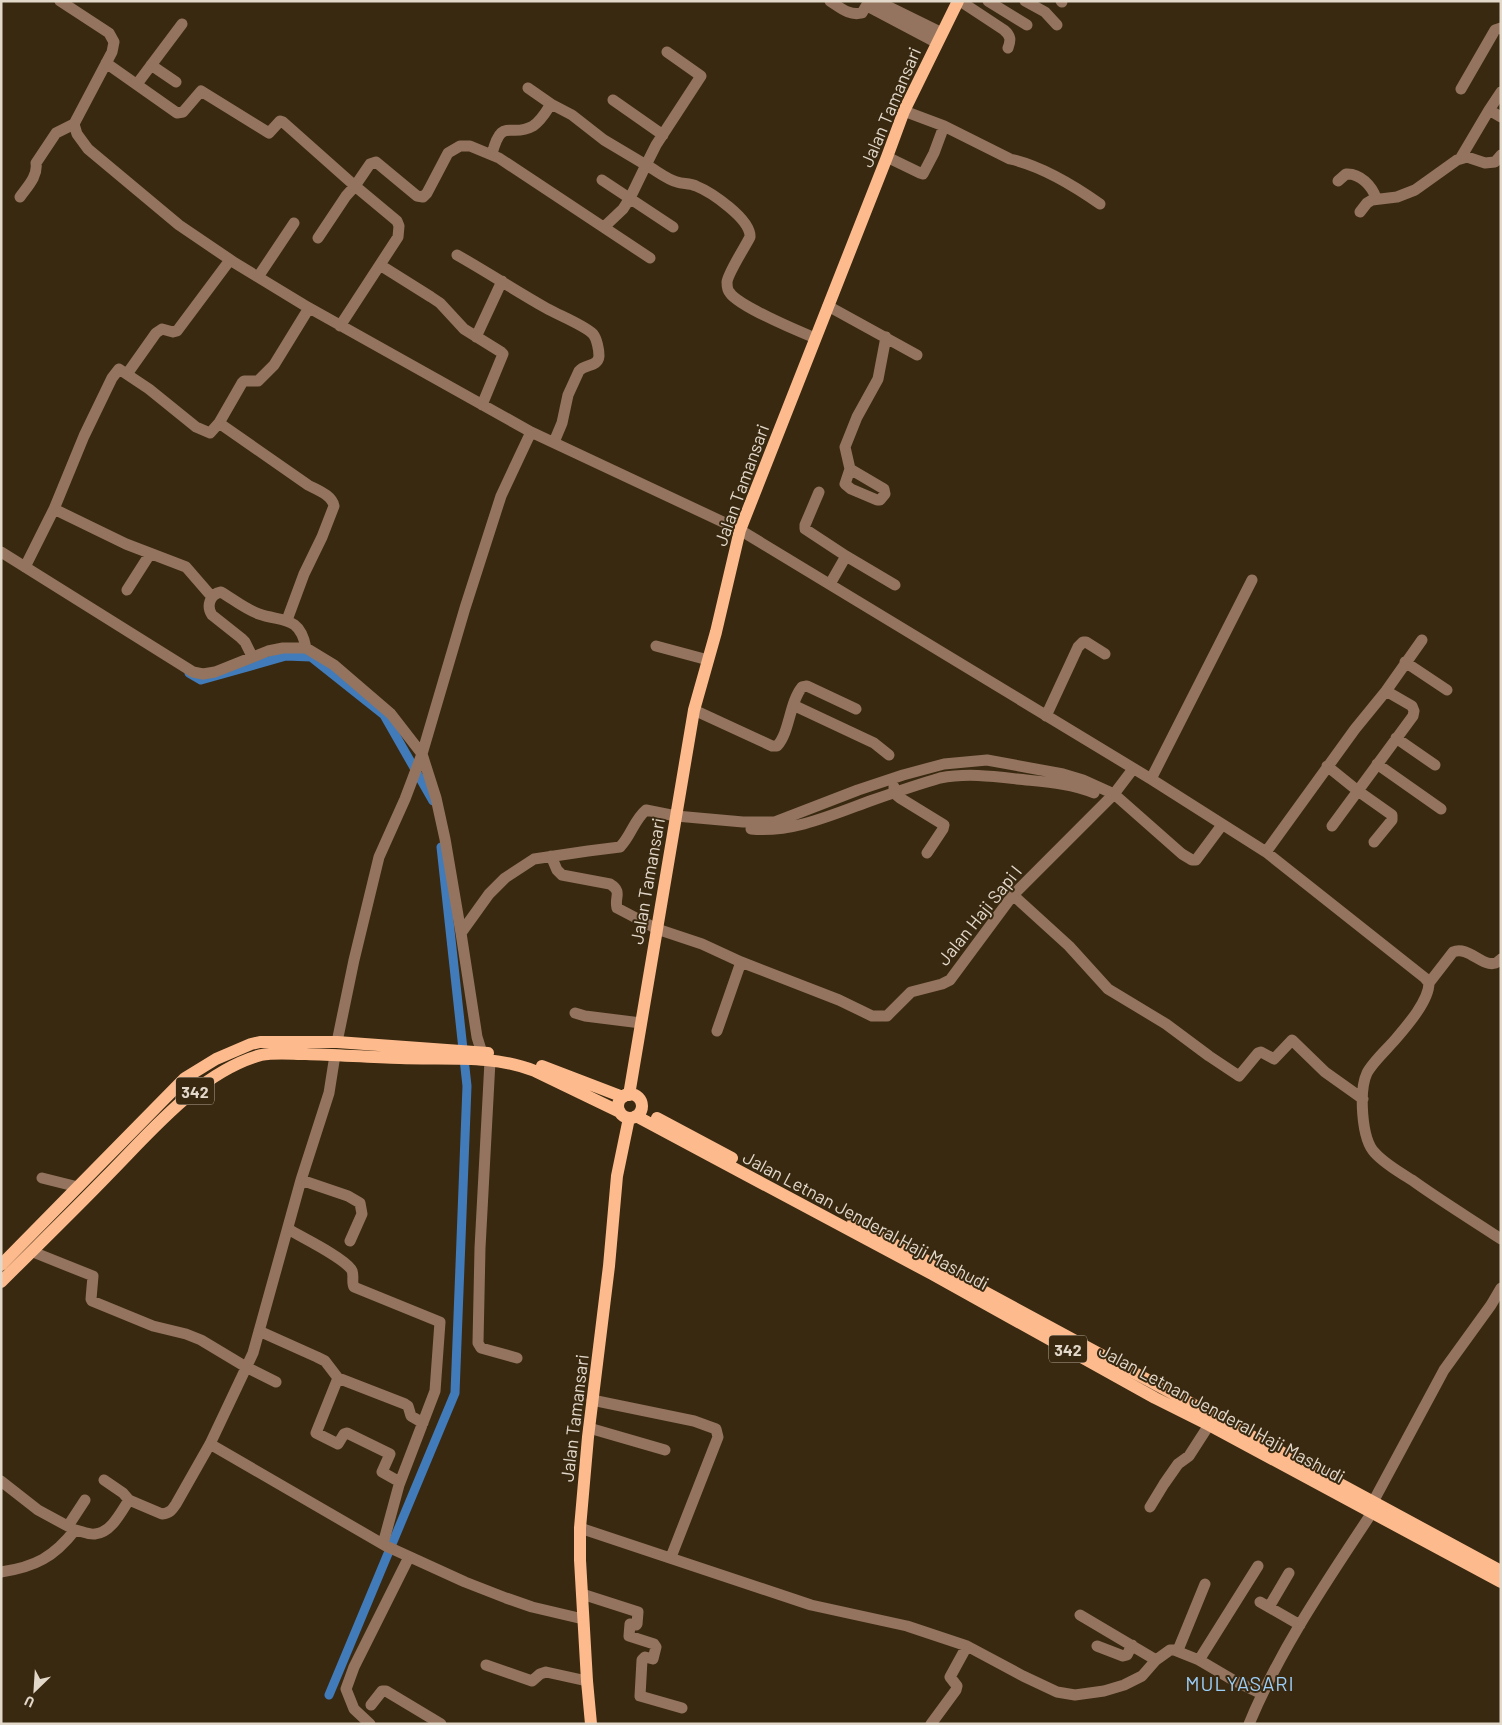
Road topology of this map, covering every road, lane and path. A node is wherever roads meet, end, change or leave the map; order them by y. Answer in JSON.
{"nodes":[{"id":1,"x":60,"y":1,"type":"edge"},
{"id":2,"x":830,"y":1,"type":"edge"},
{"id":3,"x":959,"y":1,"type":"edge"},
{"id":4,"x":988,"y":1,"type":"edge"},
{"id":5,"x":1025,"y":1,"type":"edge"},
{"id":6,"x":869,"y":3,"type":"edge"},
{"id":7,"x":182,"y":24,"type":"dead end"},
{"id":8,"x":1026,"y":25,"type":"dead end"},
{"id":9,"x":1057,"y":25,"type":"dead end"},
{"id":10,"x":1501,"y":28,"type":"edge"},
{"id":11,"x":939,"y":38,"type":"junction"},
{"id":12,"x":1008,"y":48,"type":"dead end"},
{"id":13,"x":667,"y":52,"type":"dead end"},
{"id":14,"x":106,"y":63,"type":"junction"},
{"id":15,"x":151,"y":65,"type":"junction"},
{"id":16,"x":176,"y":82,"type":"dead end"},
{"id":17,"x":136,"y":84,"type":"junction"},
{"id":18,"x":528,"y":88,"type":"dead end"},
{"id":19,"x":1462,"y":89,"type":"dead end"},
{"id":20,"x":1501,"y":92,"type":"edge"},
{"id":21,"x":613,"y":100,"type":"dead end"},
{"id":22,"x":551,"y":104,"type":"junction"},
{"id":23,"x":1488,"y":110,"type":"junction"},
{"id":24,"x":904,"y":111,"type":"junction"},
{"id":25,"x":1501,"y":116,"type":"edge"},
{"id":26,"x":74,"y":124,"type":"junction"},
{"id":27,"x":944,"y":126,"type":"junction"},
{"id":28,"x":664,"y":135,"type":"junction"},
{"id":29,"x":492,"y":154,"type":"junction"},
{"id":30,"x":1501,"y":155,"type":"edge"},
{"id":31,"x":887,"y":157,"type":"junction"},
{"id":32,"x":1460,"y":159,"type":"junction"},
{"id":33,"x":646,"y":165,"type":"junction"},
{"id":34,"x":602,"y":180,"type":"dead end"},
{"id":35,"x":1338,"y":181,"type":"dead end"},
{"id":36,"x":355,"y":186,"type":"junction"},
{"id":37,"x":20,"y":197,"type":"dead end"},
{"id":38,"x":630,"y":198,"type":"junction"},
{"id":39,"x":1376,"y":198,"type":"junction"},
{"id":40,"x":1100,"y":204,"type":"dead end"},
{"id":41,"x":1360,"y":212,"type":"dead end"},
{"id":42,"x":294,"y":223,"type":"dead end"},
{"id":43,"x":604,"y":227,"type":"junction"},
{"id":44,"x":673,"y":227,"type":"dead end"},
{"id":45,"x":318,"y":238,"type":"dead end"},
{"id":46,"x":457,"y":255,"type":"dead end"},
{"id":47,"x":650,"y":258,"type":"dead end"},
{"id":48,"x":230,"y":260,"type":"junction"},
{"id":49,"x":380,"y":264,"type":"junction"},
{"id":50,"x":258,"y":277,"type":"junction"},
{"id":51,"x":502,"y":281,"type":"junction"},
{"id":52,"x":828,"y":306,"type":"junction"},
{"id":53,"x":310,"y":308,"type":"junction"},
{"id":54,"x":340,"y":326,"type":"junction"},
{"id":55,"x":476,"y":337,"type":"junction"},
{"id":56,"x":886,"y":337,"type":"junction"},
{"id":57,"x":815,"y":338,"type":"junction"},
{"id":58,"x":917,"y":354,"type":"dead end"},
{"id":59,"x":127,"y":374,"type":"junction"},
{"id":60,"x":482,"y":405,"type":"junction"},
{"id":61,"x":219,"y":423,"type":"junction"},
{"id":62,"x":531,"y":432,"type":"junction"},
{"id":63,"x":554,"y":442,"type":"junction"},
{"id":64,"x":850,"y":470,"type":"dead end"},
{"id":65,"x":819,"y":492,"type":"dead end"},
{"id":66,"x":54,"y":509,"type":"junction"},
{"id":67,"x":740,"y":530,"type":"junction"},
{"id":68,"x":1,"y":552,"type":"edge"},
{"id":69,"x":150,"y":554,"type":"junction"},
{"id":70,"x":846,"y":556,"type":"junction"},
{"id":71,"x":25,"y":568,"type":"junction"},
{"id":72,"x":1252,"y":580,"type":"dead end"},
{"id":73,"x":830,"y":584,"type":"junction"},
{"id":74,"x":895,"y":585,"type":"dead end"},
{"id":75,"x":127,"y":590,"type":"dead end"},
{"id":76,"x":212,"y":597,"type":"junction"},
{"id":77,"x":287,"y":620,"type":"junction"},
{"id":78,"x":1422,"y":640,"type":"dead end"},
{"id":79,"x":656,"y":646,"type":"dead end"},
{"id":80,"x":306,"y":648,"type":"junction"},
{"id":81,"x":1105,"y":654,"type":"dead end"},
{"id":82,"x":252,"y":656,"type":"junction"},
{"id":83,"x":708,"y":660,"type":"junction"},
{"id":84,"x":1405,"y":662,"type":"junction"},
{"id":85,"x":1447,"y":690,"type":"dead end"},
{"id":86,"x":1386,"y":691,"type":"junction"},
{"id":87,"x":793,"y":705,"type":"junction"},
{"id":88,"x":856,"y":709,"type":"dead end"},
{"id":89,"x":694,"y":710,"type":"junction"},
{"id":90,"x":1046,"y":716,"type":"junction"},
{"id":91,"x":1396,"y":738,"type":"junction"},
{"id":92,"x":889,"y":755,"type":"dead end"},
{"id":93,"x":421,"y":757,"type":"junction"},
{"id":94,"x":1377,"y":764,"type":"junction"},
{"id":95,"x":1434,"y":765,"type":"dead end"},
{"id":96,"x":1327,"y":766,"type":"junction"},
{"id":97,"x":1133,"y":769,"type":"junction"},
{"id":98,"x":896,"y":779,"type":"junction"},
{"id":99,"x":1150,"y":779,"type":"junction"},
{"id":100,"x":1358,"y":790,"type":"junction"},
{"id":101,"x":894,"y":793,"type":"junction"},
{"id":102,"x":1111,"y":797,"type":"junction"},
{"id":103,"x":1441,"y":809,"type":"dead end"},
{"id":104,"x":675,"y":820,"type":"junction"},
{"id":105,"x":1222,"y":825,"type":"junction"},
{"id":106,"x":1332,"y":826,"type":"dead end"},
{"id":107,"x":1374,"y":842,"type":"dead end"},
{"id":108,"x":1266,"y":852,"type":"junction"},
{"id":109,"x":927,"y":853,"type":"dead end"},
{"id":110,"x":551,"y":856,"type":"junction"},
{"id":111,"x":1013,"y":895,"type":"junction"},
{"id":112,"x":656,"y":929,"type":"junction"},
{"id":113,"x":461,"y":933,"type":"junction"},
{"id":114,"x":1501,"y":959,"type":"edge"},
{"id":115,"x":741,"y":962,"type":"junction"},
{"id":116,"x":1429,"y":983,"type":"junction"},
{"id":117,"x":575,"y":1013,"type":"dead end"},
{"id":118,"x":641,"y":1023,"type":"junction"},
{"id":119,"x":717,"y":1031,"type":"dead end"},
{"id":120,"x":337,"y":1042,"type":"junction"},
{"id":121,"x":251,"y":1044,"type":"junction"},
{"id":122,"x":430,"y":1054,"type":"junction"},
{"id":123,"x":334,"y":1055,"type":"junction"},
{"id":124,"x":482,"y":1056,"type":"junction"},
{"id":125,"x":257,"y":1057,"type":"junction"},
{"id":126,"x":626,"y":1096,"type":"junction"},
{"id":127,"x":1363,"y":1099,"type":"junction"},
{"id":128,"x":632,"y":1114,"type":"junction"},
{"id":129,"x":134,"y":1140,"type":"junction"},
{"id":130,"x":42,"y":1178,"type":"dead end"},
{"id":131,"x":301,"y":1180,"type":"junction"},
{"id":132,"x":78,"y":1187,"type":"junction"},
{"id":133,"x":288,"y":1229,"type":"junction"},
{"id":134,"x":1499,"y":1235,"type":"edge"},
{"id":135,"x":350,"y":1241,"type":"dead end"},
{"id":136,"x":32,"y":1252,"type":"junction"},
{"id":137,"x":17,"y":1257,"type":"junction"},
{"id":138,"x":1,"y":1265,"type":"edge"},
{"id":139,"x":1,"y":1282,"type":"edge"},
{"id":140,"x":1501,"y":1288,"type":"edge"},
{"id":141,"x":1496,"y":1308,"type":"edge"},
{"id":142,"x":1037,"y":1326,"type":"junction"},
{"id":143,"x":258,"y":1332,"type":"junction"},
{"id":144,"x":517,"y":1358,"type":"dead end"},
{"id":145,"x":246,"y":1367,"type":"junction"},
{"id":146,"x":338,"y":1378,"type":"junction"},
{"id":147,"x":276,"y":1382,"type":"dead end"},
{"id":148,"x":592,"y":1400,"type":"junction"},
{"id":149,"x":423,"y":1423,"type":"junction"},
{"id":150,"x":1209,"y":1426,"type":"junction"},
{"id":151,"x":588,"y":1428,"type":"junction"},
{"id":152,"x":210,"y":1444,"type":"junction"},
{"id":153,"x":664,"y":1450,"type":"dead end"},
{"id":154,"x":1294,"y":1466,"type":"junction"},
{"id":155,"x":104,"y":1480,"type":"dead end"},
{"id":156,"x":1,"y":1481,"type":"edge"},
{"id":157,"x":400,"y":1485,"type":"junction"},
{"id":158,"x":85,"y":1500,"type":"dead end"},
{"id":159,"x":129,"y":1500,"type":"junction"},
{"id":160,"x":1150,"y":1507,"type":"dead end"},
{"id":161,"x":1372,"y":1508,"type":"junction"},
{"id":162,"x":72,"y":1528,"type":"junction"},
{"id":163,"x":580,"y":1528,"type":"junction"},
{"id":164,"x":384,"y":1545,"type":"junction"},
{"id":165,"x":1452,"y":1551,"type":"junction"},
{"id":166,"x":409,"y":1557,"type":"junction"},
{"id":167,"x":671,"y":1557,"type":"junction"},
{"id":168,"x":1258,"y":1566,"type":"dead end"},
{"id":169,"x":1501,"y":1571,"type":"edge"},
{"id":170,"x":1,"y":1572,"type":"edge"},
{"id":171,"x":1288,"y":1573,"type":"dead end"},
{"id":172,"x":1501,"y":1582,"type":"edge"},
{"id":173,"x":1205,"y":1584,"type":"dead end"},
{"id":174,"x":582,"y":1594,"type":"junction"},
{"id":175,"x":1080,"y":1615,"type":"dead end"},
{"id":176,"x":583,"y":1618,"type":"junction"},
{"id":177,"x":1300,"y":1625,"type":"junction"},
{"id":178,"x":1132,"y":1645,"type":"junction"},
{"id":179,"x":967,"y":1646,"type":"junction"},
{"id":180,"x":1097,"y":1646,"type":"dead end"},
{"id":181,"x":1178,"y":1650,"type":"junction"},
{"id":182,"x":1156,"y":1660,"type":"junction"},
{"id":183,"x":1199,"y":1660,"type":"junction"},
{"id":184,"x":486,"y":1665,"type":"dead end"},
{"id":185,"x":587,"y":1681,"type":"junction"},
{"id":186,"x":1262,"y":1694,"type":"junction"},
{"id":187,"x":371,"y":1705,"type":"dead end"},
{"id":188,"x":682,"y":1708,"type":"dead end"},
{"id":189,"x":370,"y":1724,"type":"edge"},
{"id":190,"x":441,"y":1724,"type":"edge"},
{"id":191,"x":591,"y":1724,"type":"edge"},
{"id":192,"x":931,"y":1724,"type":"edge"},
{"id":193,"x":1249,"y":1724,"type":"edge"}],
"edges":[{"from":1,"to":14,"type":"street"},
{"from":2,"to":6,"type":"street"},
{"from":3,"to":11,"type":"main road","name":"Jalan Tamansari"},
{"from":3,"to":12,"type":"street"},
{"from":4,"to":8,"type":"street"},
{"from":5,"to":9,"type":"street"},
{"from":6,"to":11,"type":"street"},
{"from":7,"to":15,"type":"street"},
{"from":10,"to":19,"type":"street"},
{"from":11,"to":24,"type":"main road","name":"Jalan Tamansari"},
{"from":13,"to":28,"type":"street"},
{"from":14,"to":17,"type":"street"},
{"from":14,"to":26,"type":"street"},
{"from":15,"to":16,"type":"street"},
{"from":15,"to":17,"type":"street"},
{"from":17,"to":36,"type":"street"},
{"from":18,"to":22,"type":"street"},
{"from":20,"to":23,"type":"street"},
{"from":21,"to":28,"type":"street"},
{"from":22,"to":29,"type":"street"},
{"from":22,"to":33,"type":"street"},
{"from":23,"to":25,"type":"street"},
{"from":23,"to":32,"type":"street"},
{"from":24,"to":27,"type":"street"},
{"from":24,"to":31,"type":"main road","name":"Jalan Tamansari"},
{"from":26,"to":37,"type":"street"},
{"from":26,"to":48,"type":"street"},
{"from":27,"to":31,"type":"street"},
{"from":27,"to":40,"type":"street"},
{"from":28,"to":33,"type":"street"},
{"from":29,"to":36,"type":"street"},
{"from":29,"to":43,"type":"street"},
{"from":30,"to":32,"type":"street"},
{"from":31,"to":52,"type":"main road","name":"Jalan Tamansari"},
{"from":32,"to":39,"type":"street"},
{"from":33,"to":38,"type":"street"},
{"from":33,"to":57,"type":"street"},
{"from":34,"to":38,"type":"street"},
{"from":35,"to":39,"type":"street"},
{"from":36,"to":45,"type":"street"},
{"from":36,"to":49,"type":"street"},
{"from":38,"to":43,"type":"street"},
{"from":38,"to":44,"type":"street"},
{"from":39,"to":41,"type":"street"},
{"from":42,"to":50,"type":"street"},
{"from":43,"to":47,"type":"street"},
{"from":46,"to":51,"type":"street"},
{"from":48,"to":50,"type":"street"},
{"from":48,"to":59,"type":"street"},
{"from":49,"to":54,"type":"street"},
{"from":49,"to":55,"type":"street"},
{"from":50,"to":53,"type":"street"},
{"from":51,"to":55,"type":"street"},
{"from":51,"to":63,"type":"street"},
{"from":52,"to":56,"type":"street"},
{"from":52,"to":57,"type":"main road","name":"Jalan Tamansari"},
{"from":53,"to":54,"type":"street"},
{"from":53,"to":61,"type":"street"},
{"from":54,"to":60,"type":"street"},
{"from":55,"to":60,"type":"street"},
{"from":56,"to":58,"type":"street"},
{"from":56,"to":64,"type":"street"},
{"from":57,"to":67,"type":"main road","name":"Jalan Tamansari"},
{"from":59,"to":61,"type":"street"},
{"from":59,"to":66,"type":"street"},
{"from":60,"to":62,"type":"street"},
{"from":61,"to":77,"type":"street"},
{"from":62,"to":63,"type":"street"},
{"from":62,"to":93,"type":"street"},
{"from":63,"to":67,"type":"street"},
{"from":65,"to":70,"type":"street"},
{"from":66,"to":69,"type":"street"},
{"from":66,"to":71,"type":"street"},
{"from":67,"to":73,"type":"street"},
{"from":67,"to":83,"type":"main road","name":"Jalan Tamansari"},
{"from":68,"to":71,"type":"street"},
{"from":69,"to":75,"type":"street"},
{"from":69,"to":76,"type":"street"},
{"from":70,"to":73,"type":"street"},
{"from":70,"to":74,"type":"street"},
{"from":71,"to":82,"type":"street"},
{"from":72,"to":99,"type":"street"},
{"from":73,"to":90,"type":"street"},
{"from":76,"to":77,"type":"street"},
{"from":76,"to":82,"type":"street"},
{"from":77,"to":80,"type":"street"},
{"from":78,"to":84,"type":"street"},
{"from":79,"to":83,"type":"street"},
{"from":80,"to":82,"type":"street"},
{"from":80,"to":93,"type":"street"},
{"from":81,"to":90,"type":"street"},
{"from":83,"to":89,"type":"main road","name":"Jalan Tamansari"},
{"from":84,"to":85,"type":"street"},
{"from":84,"to":86,"type":"street"},
{"from":86,"to":91,"type":"street"},
{"from":86,"to":96,"type":"street"},
{"from":87,"to":88,"type":"street"},
{"from":87,"to":89,"type":"street"},
{"from":87,"to":92,"type":"street"},
{"from":89,"to":104,"type":"main road","name":"Jalan Tamansari"},
{"from":90,"to":97,"type":"street"},
{"from":91,"to":94,"type":"street"},
{"from":91,"to":95,"type":"street"},
{"from":93,"to":113,"type":"street"},
{"from":93,"to":120,"type":"street"},
{"from":94,"to":100,"type":"street"},
{"from":94,"to":103,"type":"street"},
{"from":96,"to":100,"type":"street"},
{"from":96,"to":108,"type":"street"},
{"from":97,"to":99,"type":"street"},
{"from":97,"to":102,"type":"street","name":"Jalan Haji Sapi I"},
{"from":98,"to":101,"type":"street"},
{"from":98,"to":102,"type":"street"},
{"from":98,"to":104,"type":"street"},
{"from":99,"to":105,"type":"street"},
{"from":100,"to":106,"type":"street"},
{"from":100,"to":107,"type":"street"},
{"from":101,"to":102,"type":"street"},
{"from":101,"to":104,"type":"street"},
{"from":101,"to":109,"type":"street"},
{"from":102,"to":105,"type":"street"},
{"from":102,"to":111,"type":"street","name":"Jalan Haji Sapi I"},
{"from":104,"to":110,"type":"street"},
{"from":104,"to":112,"type":"main road","name":"Jalan Tamansari"},
{"from":105,"to":108,"type":"street"},
{"from":108,"to":116,"type":"street"},
{"from":110,"to":112,"type":"street","name":"Jalan Haji Sapi I"},
{"from":110,"to":113,"type":"street"},
{"from":111,"to":115,"type":"street","name":"Jalan Haji Sapi I"},
{"from":111,"to":127,"type":"street"},
{"from":112,"to":115,"type":"street","name":"Jalan Haji Sapi I"},
{"from":112,"to":118,"type":"main road","name":"Jalan Tamansari"},
{"from":113,"to":124,"type":"street"},
{"from":114,"to":116,"type":"street"},
{"from":115,"to":119,"type":"street"},
{"from":116,"to":127,"type":"street"},
{"from":117,"to":118,"type":"street"},
{"from":118,"to":126,"type":"main road","name":"Jalan Tamansari"},
{"from":120,"to":121,"type":"main road","name":"Jalan Letnan Jenderal Haji Mashudi","number":"342"},
{"from":120,"to":122,"type":"main road","name":"Jalan Letnan Jenderal Haji Mashudi","number":"342"},
{"from":121,"to":125,"type":"main road"},
{"from":121,"to":129,"type":"main road","name":"Jalan Letnan Jenderal Haji Mashudi","number":"342"},
{"from":122,"to":123,"type":"main road","name":"Jalan Letnan Jenderal Haji Mashudi","number":"342"},
{"from":122,"to":124,"type":"main road","name":"Jalan Letnan Jenderal Haji Mashudi","number":"342"},
{"from":123,"to":125,"type":"main road","name":"Jalan Letnan Jenderal Haji Mashudi","number":"342"},
{"from":123,"to":131,"type":"street"},
{"from":124,"to":126,"type":"main road","name":"Jalan Letnan Jenderal Haji Mashudi","number":"342"},
{"from":124,"to":128,"type":"main road","name":"Jalan Letnan Jenderal Haji Mashudi","number":"342"},
{"from":124,"to":144,"type":"street"},
{"from":125,"to":129,"type":"main road","name":"Jalan Letnan Jenderal Haji Mashudi","number":"342"},
{"from":126,"to":128,"type":"main road","name":"Jalan Tamansari"},
{"from":126,"to":128,"type":"main road"},
{"from":127,"to":134,"type":"street"},
{"from":128,"to":142,"type":"main road","name":"Jalan Letnan Jenderal Haji Mashudi","number":"342"},
{"from":128,"to":148,"type":"main road","name":"Jalan Tamansari"},
{"from":129,"to":132,"type":"main road","name":"Jalan Letnan Jenderal Haji Mashudi","number":"342"},
{"from":129,"to":136,"type":"main road","name":"Jalan Letnan Jenderal Haji Mashudi","number":"342"},
{"from":130,"to":132,"type":"street"},
{"from":131,"to":133,"type":"street"},
{"from":131,"to":135,"type":"street"},
{"from":132,"to":137,"type":"main road","name":"Jalan Letnan Jenderal Haji Mashudi","number":"342"},
{"from":133,"to":143,"type":"street"},
{"from":133,"to":149,"type":"street"},
{"from":136,"to":137,"type":"main road","name":"Jalan Letnan Jenderal Haji Mashudi","number":"342"},
{"from":136,"to":145,"type":"street"},
{"from":137,"to":138,"type":"main road","name":"Jalan Letnan Jenderal Haji Mashudi","number":"342"},
{"from":137,"to":139,"type":"main road","name":"Jalan Letnan Jenderal Haji Mashudi","number":"342"},
{"from":140,"to":141,"type":"street"},
{"from":141,"to":161,"type":"street"},
{"from":142,"to":150,"type":"main road","name":"Jalan Letnan Jenderal Haji Mashudi","number":"342"},
{"from":142,"to":154,"type":"main road","name":"Jalan Letnan Jenderal Haji Mashudi","number":"342"},
{"from":143,"to":145,"type":"street"},
{"from":143,"to":146,"type":"street"},
{"from":145,"to":147,"type":"street"},
{"from":145,"to":152,"type":"street"},
{"from":146,"to":149,"type":"street"},
{"from":146,"to":157,"type":"street"},
{"from":148,"to":151,"type":"main road","name":"Jalan Tamansari"},
{"from":148,"to":167,"type":"street"},
{"from":149,"to":157,"type":"street"},
{"from":150,"to":154,"type":"main road","name":"Jalan Letnan Jenderal Haji Mashudi","number":"342"},
{"from":150,"to":160,"type":"street"},
{"from":151,"to":153,"type":"street"},
{"from":151,"to":163,"type":"main road","name":"Jalan Tamansari"},
{"from":152,"to":159,"type":"street"},
{"from":152,"to":164,"type":"street"},
{"from":154,"to":161,"type":"main road","name":"Jalan Letnan Jenderal Haji Mashudi","number":"342"},
{"from":155,"to":159,"type":"street"},
{"from":156,"to":162,"type":"street"},
{"from":157,"to":164,"type":"street"},
{"from":158,"to":162,"type":"street"},
{"from":159,"to":162,"type":"street"},
{"from":161,"to":165,"type":"main road","name":"Jalan Letnan Jenderal Haji Mashudi","number":"342"},
{"from":161,"to":177,"type":"street"},
{"from":162,"to":170,"type":"street"},
{"from":163,"to":167,"type":"street"},
{"from":163,"to":174,"type":"main road","name":"Jalan Tamansari"},
{"from":164,"to":166,"type":"street"},
{"from":165,"to":169,"type":"main road","name":"Jalan Letnan Jenderal Haji Mashudi","number":"342"},
{"from":165,"to":172,"type":"main road","name":"Jalan Letnan Jenderal Haji Mashudi","number":"342"},
{"from":166,"to":176,"type":"street"},
{"from":166,"to":189,"type":"street"},
{"from":167,"to":179,"type":"street"},
{"from":168,"to":183,"type":"street"},
{"from":171,"to":177,"type":"street"},
{"from":173,"to":181,"type":"street"},
{"from":174,"to":176,"type":"main road","name":"Jalan Tamansari"},
{"from":174,"to":188,"type":"street"},
{"from":175,"to":178,"type":"street"},
{"from":176,"to":185,"type":"main road","name":"Jalan Tamansari"},
{"from":177,"to":186,"type":"street"},
{"from":178,"to":180,"type":"street"},
{"from":178,"to":182,"type":"street"},
{"from":179,"to":182,"type":"street"},
{"from":179,"to":192,"type":"street"},
{"from":181,"to":182,"type":"street"},
{"from":181,"to":183,"type":"street"},
{"from":183,"to":186,"type":"street"},
{"from":184,"to":185,"type":"street"},
{"from":185,"to":191,"type":"main road","name":"Jalan Tamansari"},
{"from":186,"to":193,"type":"street"},
{"from":187,"to":190,"type":"street"}]}
